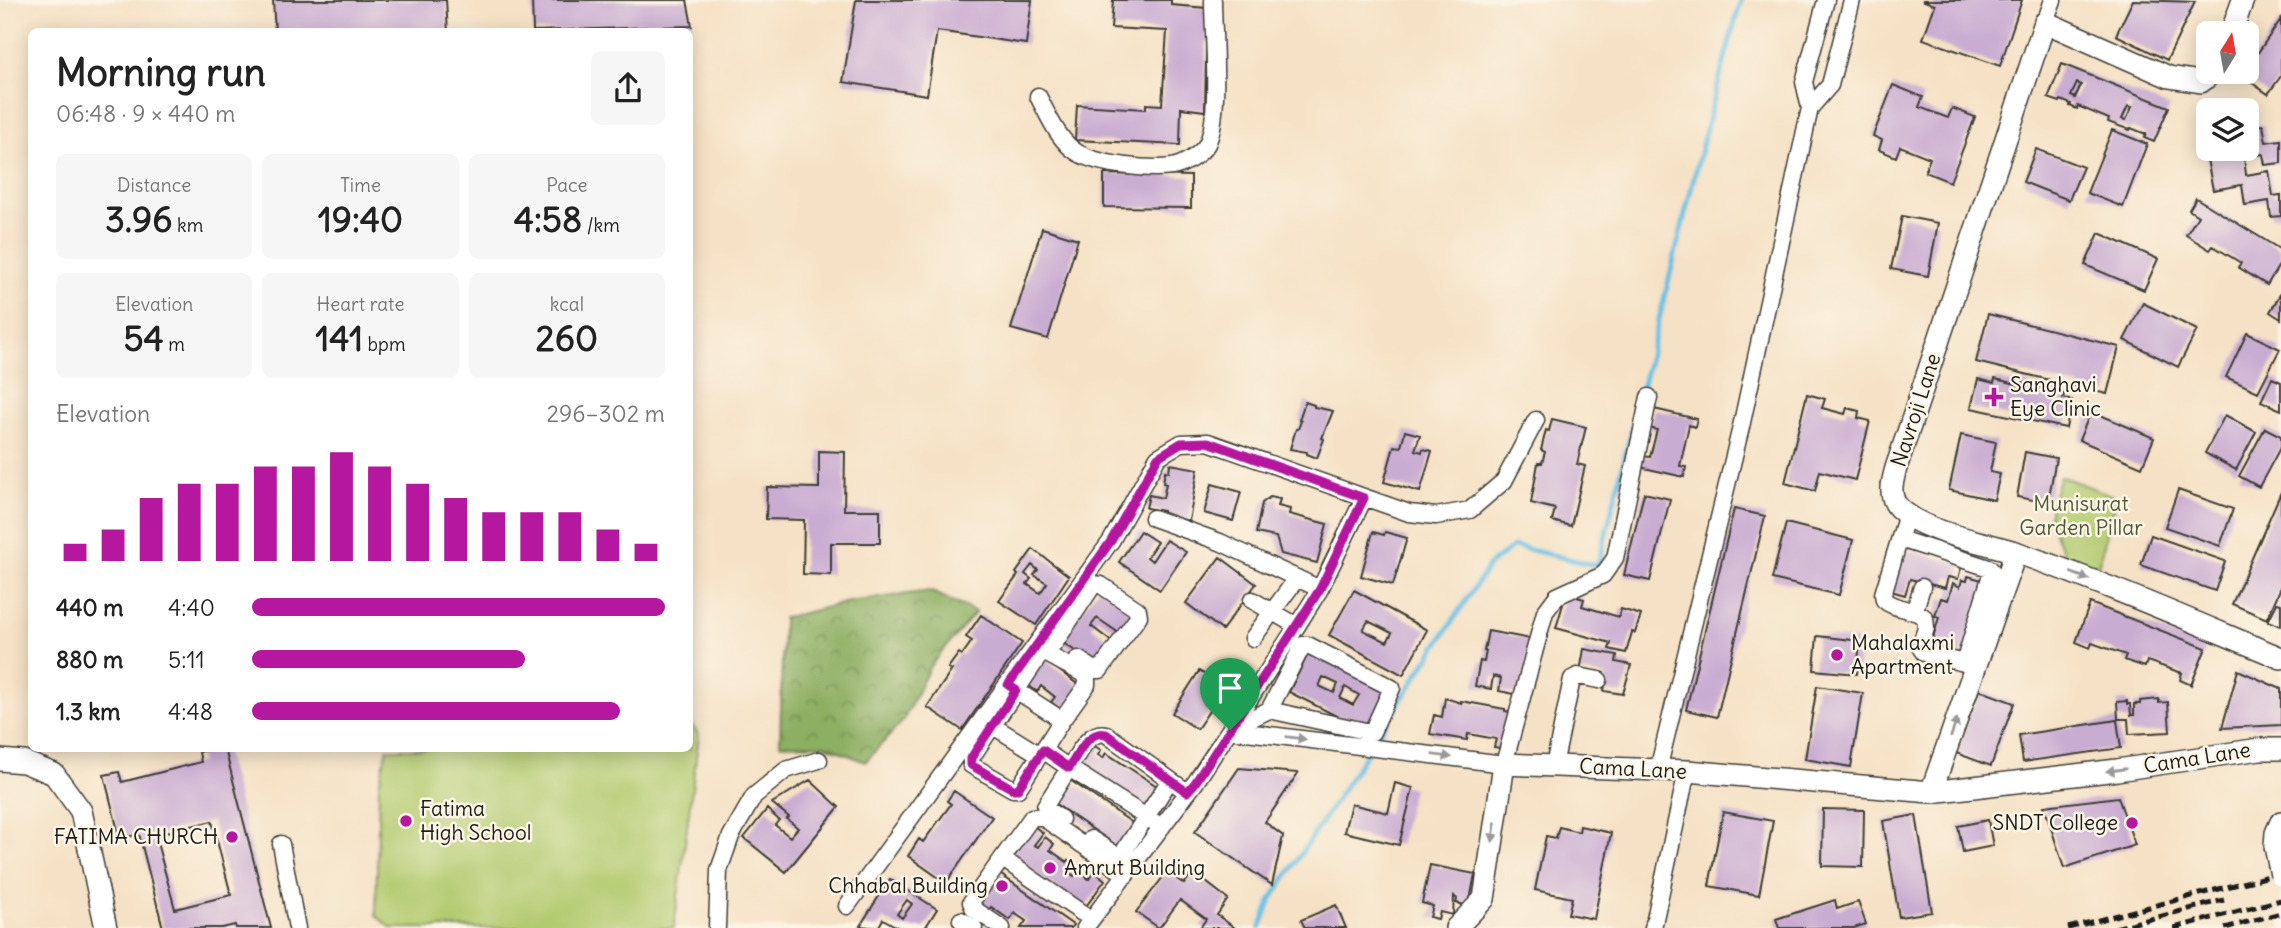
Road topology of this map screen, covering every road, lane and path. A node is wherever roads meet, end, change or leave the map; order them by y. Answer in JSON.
{"nodes":[{"id":1,"x":1213,"y":0,"type":"edge"},
{"id":2,"x":1826,"y":0,"type":"edge"},
{"id":3,"x":1852,"y":0,"type":"edge"},
{"id":4,"x":2053,"y":0,"type":"edge"},
{"id":5,"x":2243,"y":0,"type":"edge"},
{"id":6,"x":2235,"y":21,"type":"edge"},
{"id":7,"x":2045,"y":22,"type":"junction"},
{"id":8,"x":2196,"y":81,"type":"edge"},
{"id":9,"x":1038,"y":96,"type":"dead end"},
{"id":10,"x":1810,"y":108,"type":"junction"},
{"id":11,"x":1650,"y":397,"type":"dead end"},
{"id":12,"x":1536,"y":420,"type":"dead end"},
{"id":13,"x":1364,"y":498,"type":"junction"},
{"id":14,"x":1908,"y":514,"type":"junction"},
{"id":15,"x":1153,"y":518,"type":"dead end"},
{"id":16,"x":1900,"y":540,"type":"junction"},
{"id":17,"x":2016,"y":552,"type":"junction"},
{"id":18,"x":1297,"y":578,"type":"junction"},
{"id":19,"x":1922,"y":587,"type":"dead end"},
{"id":20,"x":1320,"y":589,"type":"junction"},
{"id":21,"x":1252,"y":600,"type":"dead end"},
{"id":22,"x":1272,"y":612,"type":"junction"},
{"id":23,"x":1914,"y":612,"type":"junction"},
{"id":24,"x":1297,"y":626,"type":"junction"},
{"id":25,"x":1254,"y":638,"type":"dead end"},
{"id":26,"x":1049,"y":641,"type":"junction"},
{"id":27,"x":2281,"y":658,"type":"edge"},
{"id":28,"x":1970,"y":665,"type":"junction"},
{"id":29,"x":1599,"y":680,"type":"dead end"},
{"id":30,"x":1012,"y":688,"type":"junction"},
{"id":31,"x":1269,"y":710,"type":"junction"},
{"id":32,"x":1062,"y":720,"type":"junction"},
{"id":33,"x":988,"y":723,"type":"junction"},
{"id":34,"x":1230,"y":730,"type":"junction"},
{"id":35,"x":2281,"y":749,"type":"edge"},
{"id":36,"x":1042,"y":752,"type":"junction"},
{"id":37,"x":0,"y":760,"type":"edge"},
{"id":38,"x":819,"y":760,"type":"dead end"},
{"id":39,"x":1504,"y":764,"type":"junction"},
{"id":40,"x":1554,"y":766,"type":"junction"},
{"id":41,"x":1069,"y":768,"type":"junction"},
{"id":42,"x":1658,"y":769,"type":"junction"},
{"id":43,"x":1686,"y":771,"type":"junction"},
{"id":44,"x":1171,"y":780,"type":"junction"},
{"id":45,"x":1187,"y":792,"type":"junction"},
{"id":46,"x":1931,"y":792,"type":"junction"},
{"id":47,"x":1146,"y":817,"type":"junction"},
{"id":48,"x":2281,"y":822,"type":"edge"},
{"id":49,"x":1162,"y":827,"type":"junction"},
{"id":50,"x":281,"y":844,"type":"dead end"},
{"id":51,"x":1003,"y":859,"type":"junction"},
{"id":52,"x":1126,"y":866,"type":"junction"},
{"id":53,"x":2281,"y":875,"type":"edge"},
{"id":54,"x":848,"y":906,"type":"dead end"},
{"id":55,"x":1087,"y":920,"type":"edge"},
{"id":56,"x":106,"y":928,"type":"edge"},
{"id":57,"x":297,"y":928,"type":"edge"},
{"id":58,"x":718,"y":928,"type":"edge"},
{"id":59,"x":1002,"y":928,"type":"edge"},
{"id":60,"x":1456,"y":928,"type":"edge"},
{"id":61,"x":1653,"y":928,"type":"edge"}],
"edges":[{"from":1,"to":9,"type":"street"},
{"from":2,"to":10,"type":"street"},
{"from":3,"to":10,"type":"street"},
{"from":4,"to":7,"type":"street","name":"Navroji Lane"},
{"from":5,"to":6,"type":"street"},
{"from":7,"to":8,"type":"street"},
{"from":7,"to":14,"type":"street","name":"Navroji Lane"},
{"from":10,"to":42,"type":"street"},
{"from":11,"to":39,"type":"street"},
{"from":12,"to":13,"type":"street"},
{"from":13,"to":20,"type":"street"},
{"from":13,"to":26,"type":"street"},
{"from":14,"to":16,"type":"street"},
{"from":14,"to":17,"type":"street"},
{"from":15,"to":18,"type":"street"},
{"from":16,"to":23,"type":"street"},
{"from":16,"to":28,"type":"street"},
{"from":17,"to":27,"type":"street","one_way":true},
{"from":17,"to":28,"type":"street"},
{"from":18,"to":20,"type":"street"},
{"from":18,"to":22,"type":"street"},
{"from":19,"to":23,"type":"street"},
{"from":20,"to":24,"type":"street"},
{"from":21,"to":22,"type":"street"},
{"from":22,"to":24,"type":"street"},
{"from":22,"to":25,"type":"street"},
{"from":23,"to":28,"type":"street"},
{"from":24,"to":34,"type":"street"},
{"from":26,"to":26,"type":"street"},
{"from":26,"to":30,"type":"street"},
{"from":46,"to":28,"type":"street","one_way":true},
{"from":29,"to":40,"type":"street"},
{"from":30,"to":32,"type":"street"},
{"from":30,"to":32,"type":"street"},
{"from":30,"to":33,"type":"street"},
{"from":31,"to":31,"type":"street"},
{"from":31,"to":34,"type":"street"},
{"from":32,"to":36,"type":"street"},
{"from":33,"to":36,"type":"street"},
{"from":33,"to":36,"type":"street"},
{"from":33,"to":54,"type":"street"},
{"from":34,"to":39,"type":"street","name":"Cama Lane","one_way":true},
{"from":34,"to":45,"type":"street"},
{"from":35,"to":46,"type":"street","name":"Cama Lane","one_way":true},
{"from":36,"to":41,"type":"street"},
{"from":37,"to":56,"type":"street"},
{"from":38,"to":58,"type":"street"},
{"from":39,"to":40,"type":"street","name":"Cama Lane"},
{"from":39,"to":60,"type":"street","one_way":true},
{"from":40,"to":42,"type":"street","name":"Cama Lane"},
{"from":41,"to":44,"type":"street"},
{"from":41,"to":47,"type":"street"},
{"from":41,"to":52,"type":"street"},
{"from":42,"to":43,"type":"street","name":"Cama Lane"},
{"from":43,"to":46,"type":"street","name":"Cama Lane"},
{"from":43,"to":61,"type":"street"},
{"from":44,"to":45,"type":"street"},
{"from":44,"to":47,"type":"street"},
{"from":45,"to":49,"type":"street"},
{"from":47,"to":49,"type":"street"},
{"from":47,"to":52,"type":"street"},
{"from":48,"to":53,"type":"street","bridge":true},
{"from":49,"to":52,"type":"street"},
{"from":50,"to":57,"type":"street"},
{"from":51,"to":52,"type":"street"},
{"from":51,"to":55,"type":"street"},
{"from":51,"to":59,"type":"street"},
{"from":52,"to":55,"type":"street"}]}
